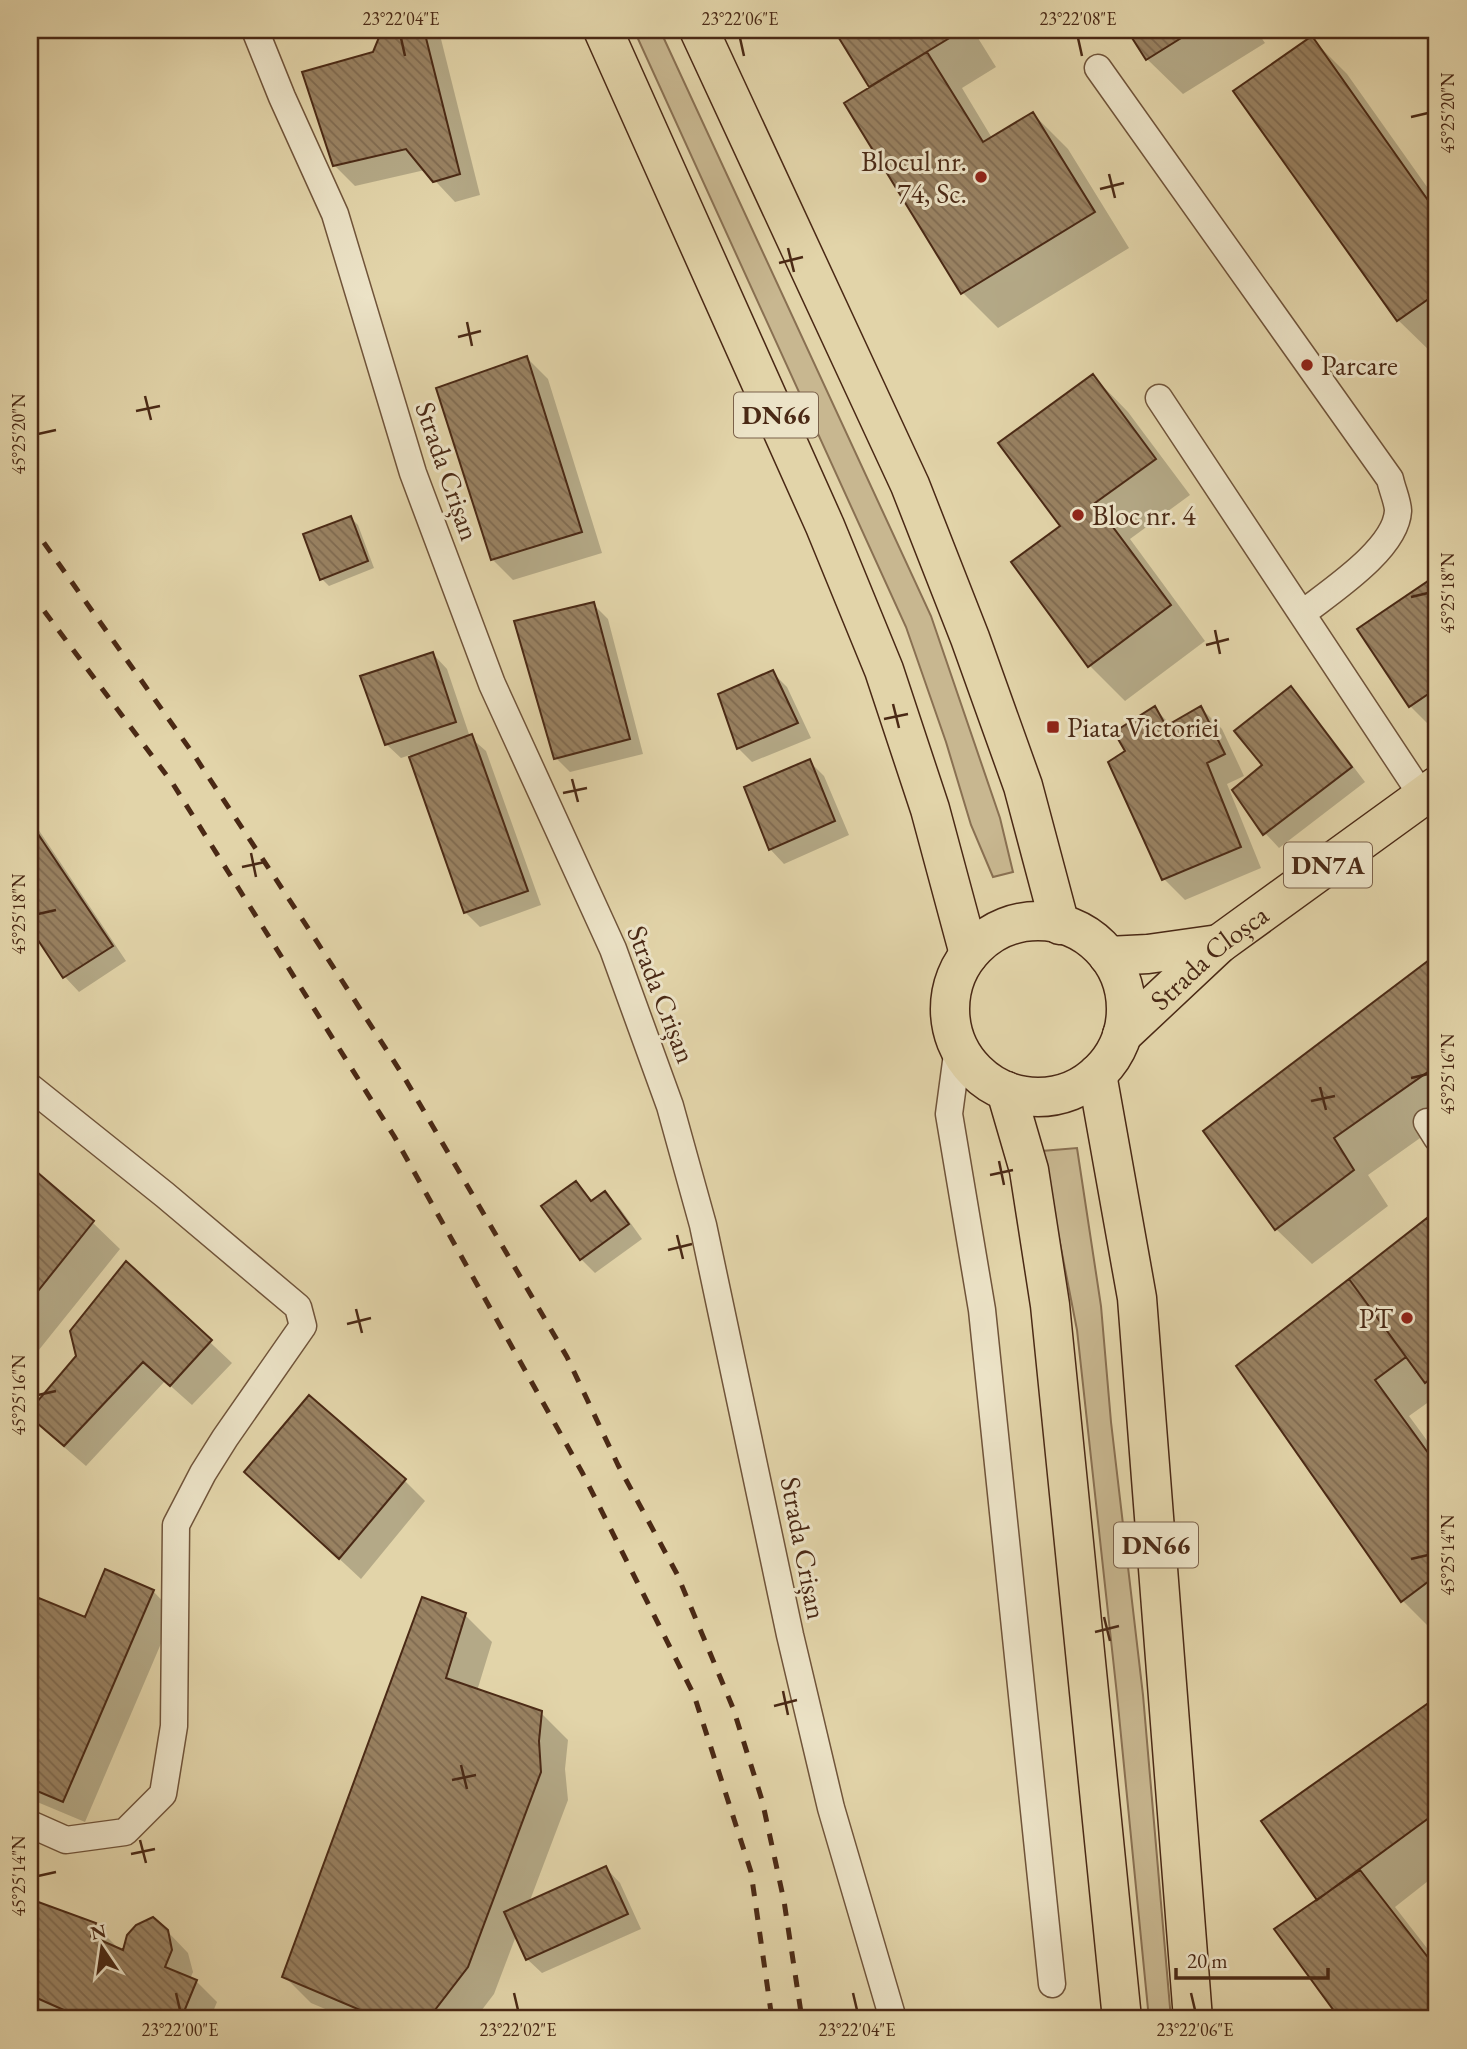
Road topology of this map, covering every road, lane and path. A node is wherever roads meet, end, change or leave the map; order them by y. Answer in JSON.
{"nodes":[{"id":1,"x":255,"y":30,"type":"edge"},
{"id":2,"x":603,"y":30,"type":"edge"},
{"id":3,"x":699,"y":30,"type":"edge"},
{"id":4,"x":1098,"y":68,"type":"dead end"},
{"id":5,"x":1159,"y":398,"type":"dead end"},
{"id":6,"x":1303,"y":613,"type":"junction"},
{"id":7,"x":1430,"y":792,"type":"edge"},
{"id":8,"x":1060,"y":925,"type":"junction"},
{"id":9,"x":1219,"y":944,"type":"junction"},
{"id":10,"x":969,"y":954,"type":"junction"},
{"id":11,"x":1108,"y":956,"type":"junction"},
{"id":12,"x":1122,"y":1035,"type":"junction"},
{"id":13,"x":958,"y":1047,"type":"junction"},
{"id":14,"x":1097,"y":1074,"type":"junction"},
{"id":15,"x":30,"y":1087,"type":"edge"},
{"id":16,"x":1006,"y":1091,"type":"junction"},
{"id":17,"x":30,"y":1824,"type":"edge"},
{"id":18,"x":1052,"y":1984,"type":"dead end"},
{"id":19,"x":892,"y":2019,"type":"edge"},
{"id":20,"x":1122,"y":2019,"type":"edge"},
{"id":21,"x":1193,"y":2019,"type":"edge"}],
"edges":[{"from":1,"to":19,"type":"lane","name":"Strada Crișan"},
{"from":2,"to":10,"type":"main road","number":"DN66"},
{"from":3,"to":8,"type":"main road"},
{"from":4,"to":6,"type":"lane"},
{"from":5,"to":6,"type":"lane"},
{"from":6,"to":7,"type":"lane"},
{"from":7,"to":9,"type":"main road","name":"Strada Cloșca","number":"DN7A"},
{"from":8,"to":10,"type":"main road"},
{"from":8,"to":11,"type":"main road"},
{"from":9,"to":11,"type":"main road"},
{"from":9,"to":12,"type":"main road","name":"Strada Cloșca","number":"DN7A"},
{"from":10,"to":13,"type":"main road"},
{"from":11,"to":12,"type":"main road"},
{"from":12,"to":14,"type":"main road"},
{"from":13,"to":16,"type":"main road"},
{"from":13,"to":18,"type":"lane"},
{"from":14,"to":16,"type":"main road"},
{"from":14,"to":21,"type":"main road","number":"DN66"},
{"from":15,"to":17,"type":"lane"},
{"from":16,"to":20,"type":"main road","number":"DN66"}]}
